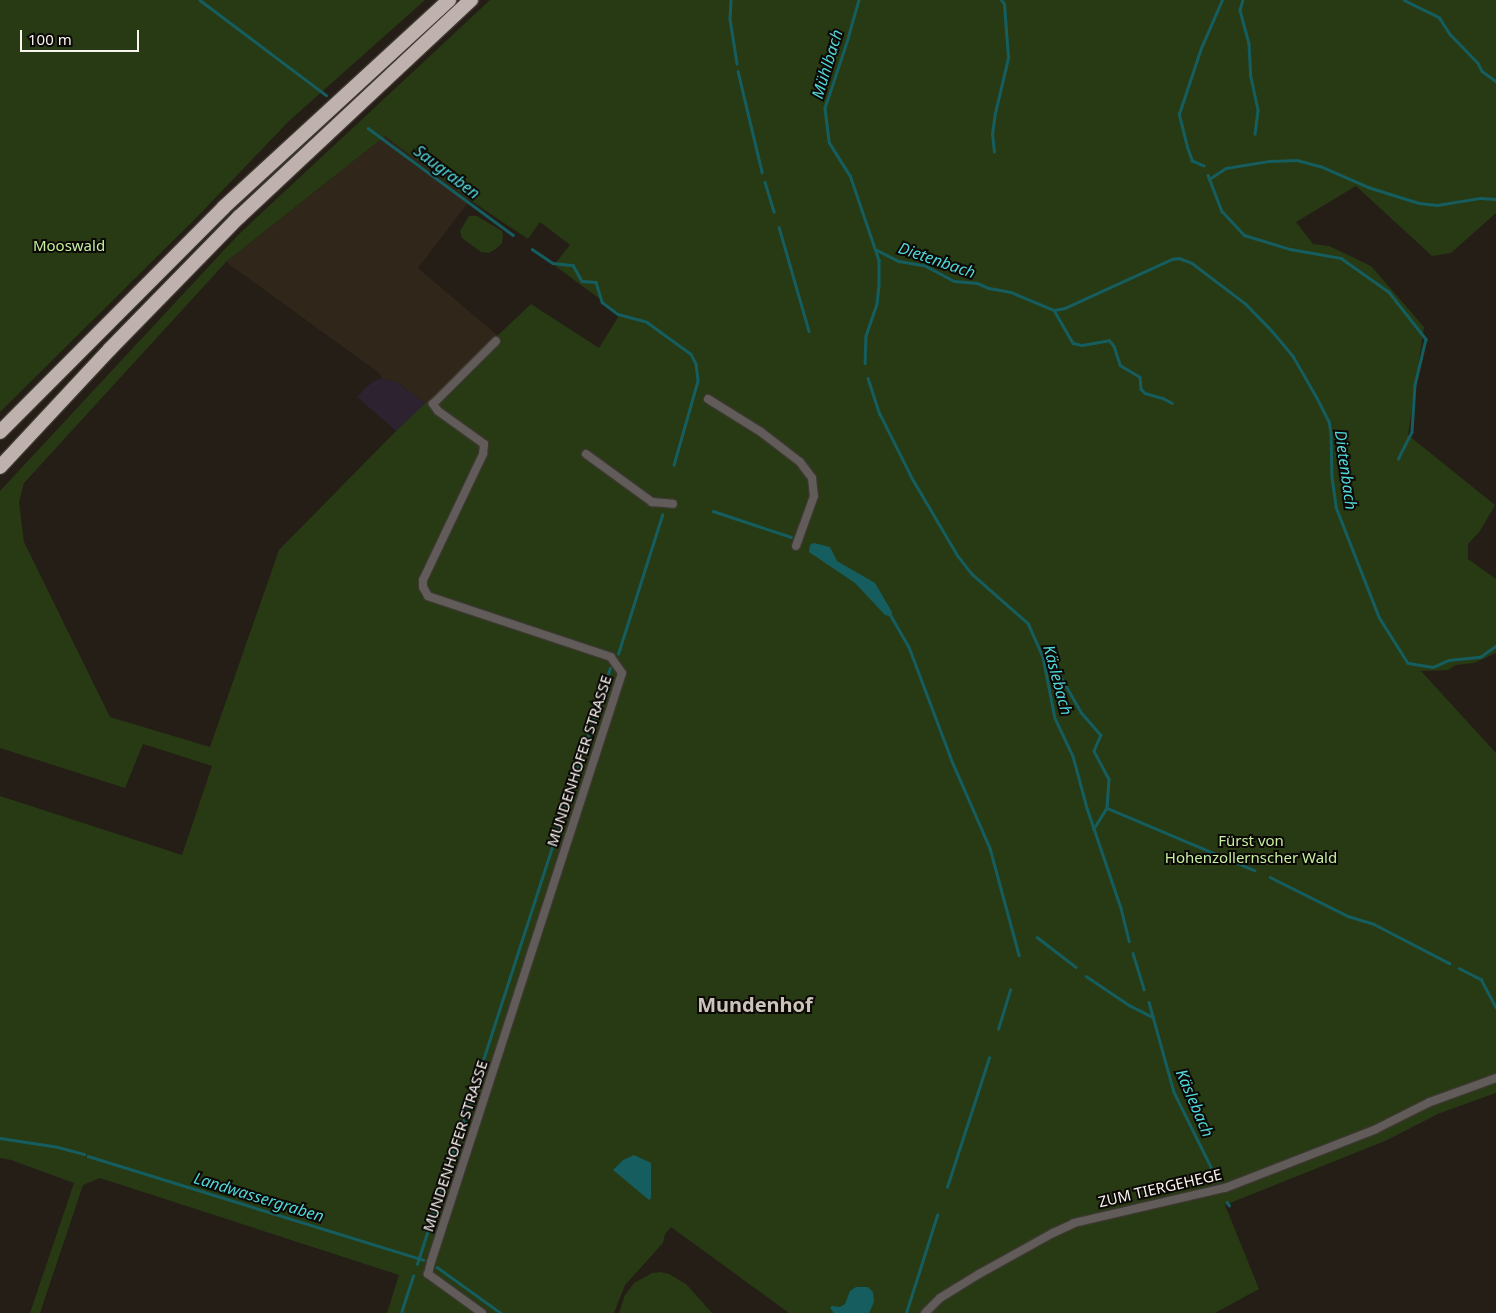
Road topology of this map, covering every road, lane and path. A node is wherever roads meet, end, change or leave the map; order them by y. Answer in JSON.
{"nodes":[{"id":1,"x":449,"y":0,"type":"edge"},
{"id":2,"x":471,"y":0,"type":"edge"},
{"id":3,"x":496,"y":341,"type":"dead end"},
{"id":4,"x":708,"y":399,"type":"dead end"},
{"id":5,"x":0,"y":432,"type":"edge"},
{"id":6,"x":586,"y":454,"type":"dead end"},
{"id":7,"x":0,"y":467,"type":"edge"},
{"id":8,"x":673,"y":504,"type":"dead end"},
{"id":9,"x":796,"y":546,"type":"dead end"},
{"id":10,"x":1496,"y":1078,"type":"edge"},
{"id":11,"x":482,"y":1313,"type":"edge"},
{"id":12,"x":925,"y":1313,"type":"edge"}],
"edges":[{"from":1,"to":5,"type":"highway"},
{"from":2,"to":7,"type":"highway"},
{"from":3,"to":11,"type":"street","name":"MUNDENHOFER STRASSE"},
{"from":4,"to":9,"type":"street"},
{"from":6,"to":8,"type":"street"},
{"from":10,"to":12,"type":"street","name":"ZUM TIERGEHEGE"}]}
